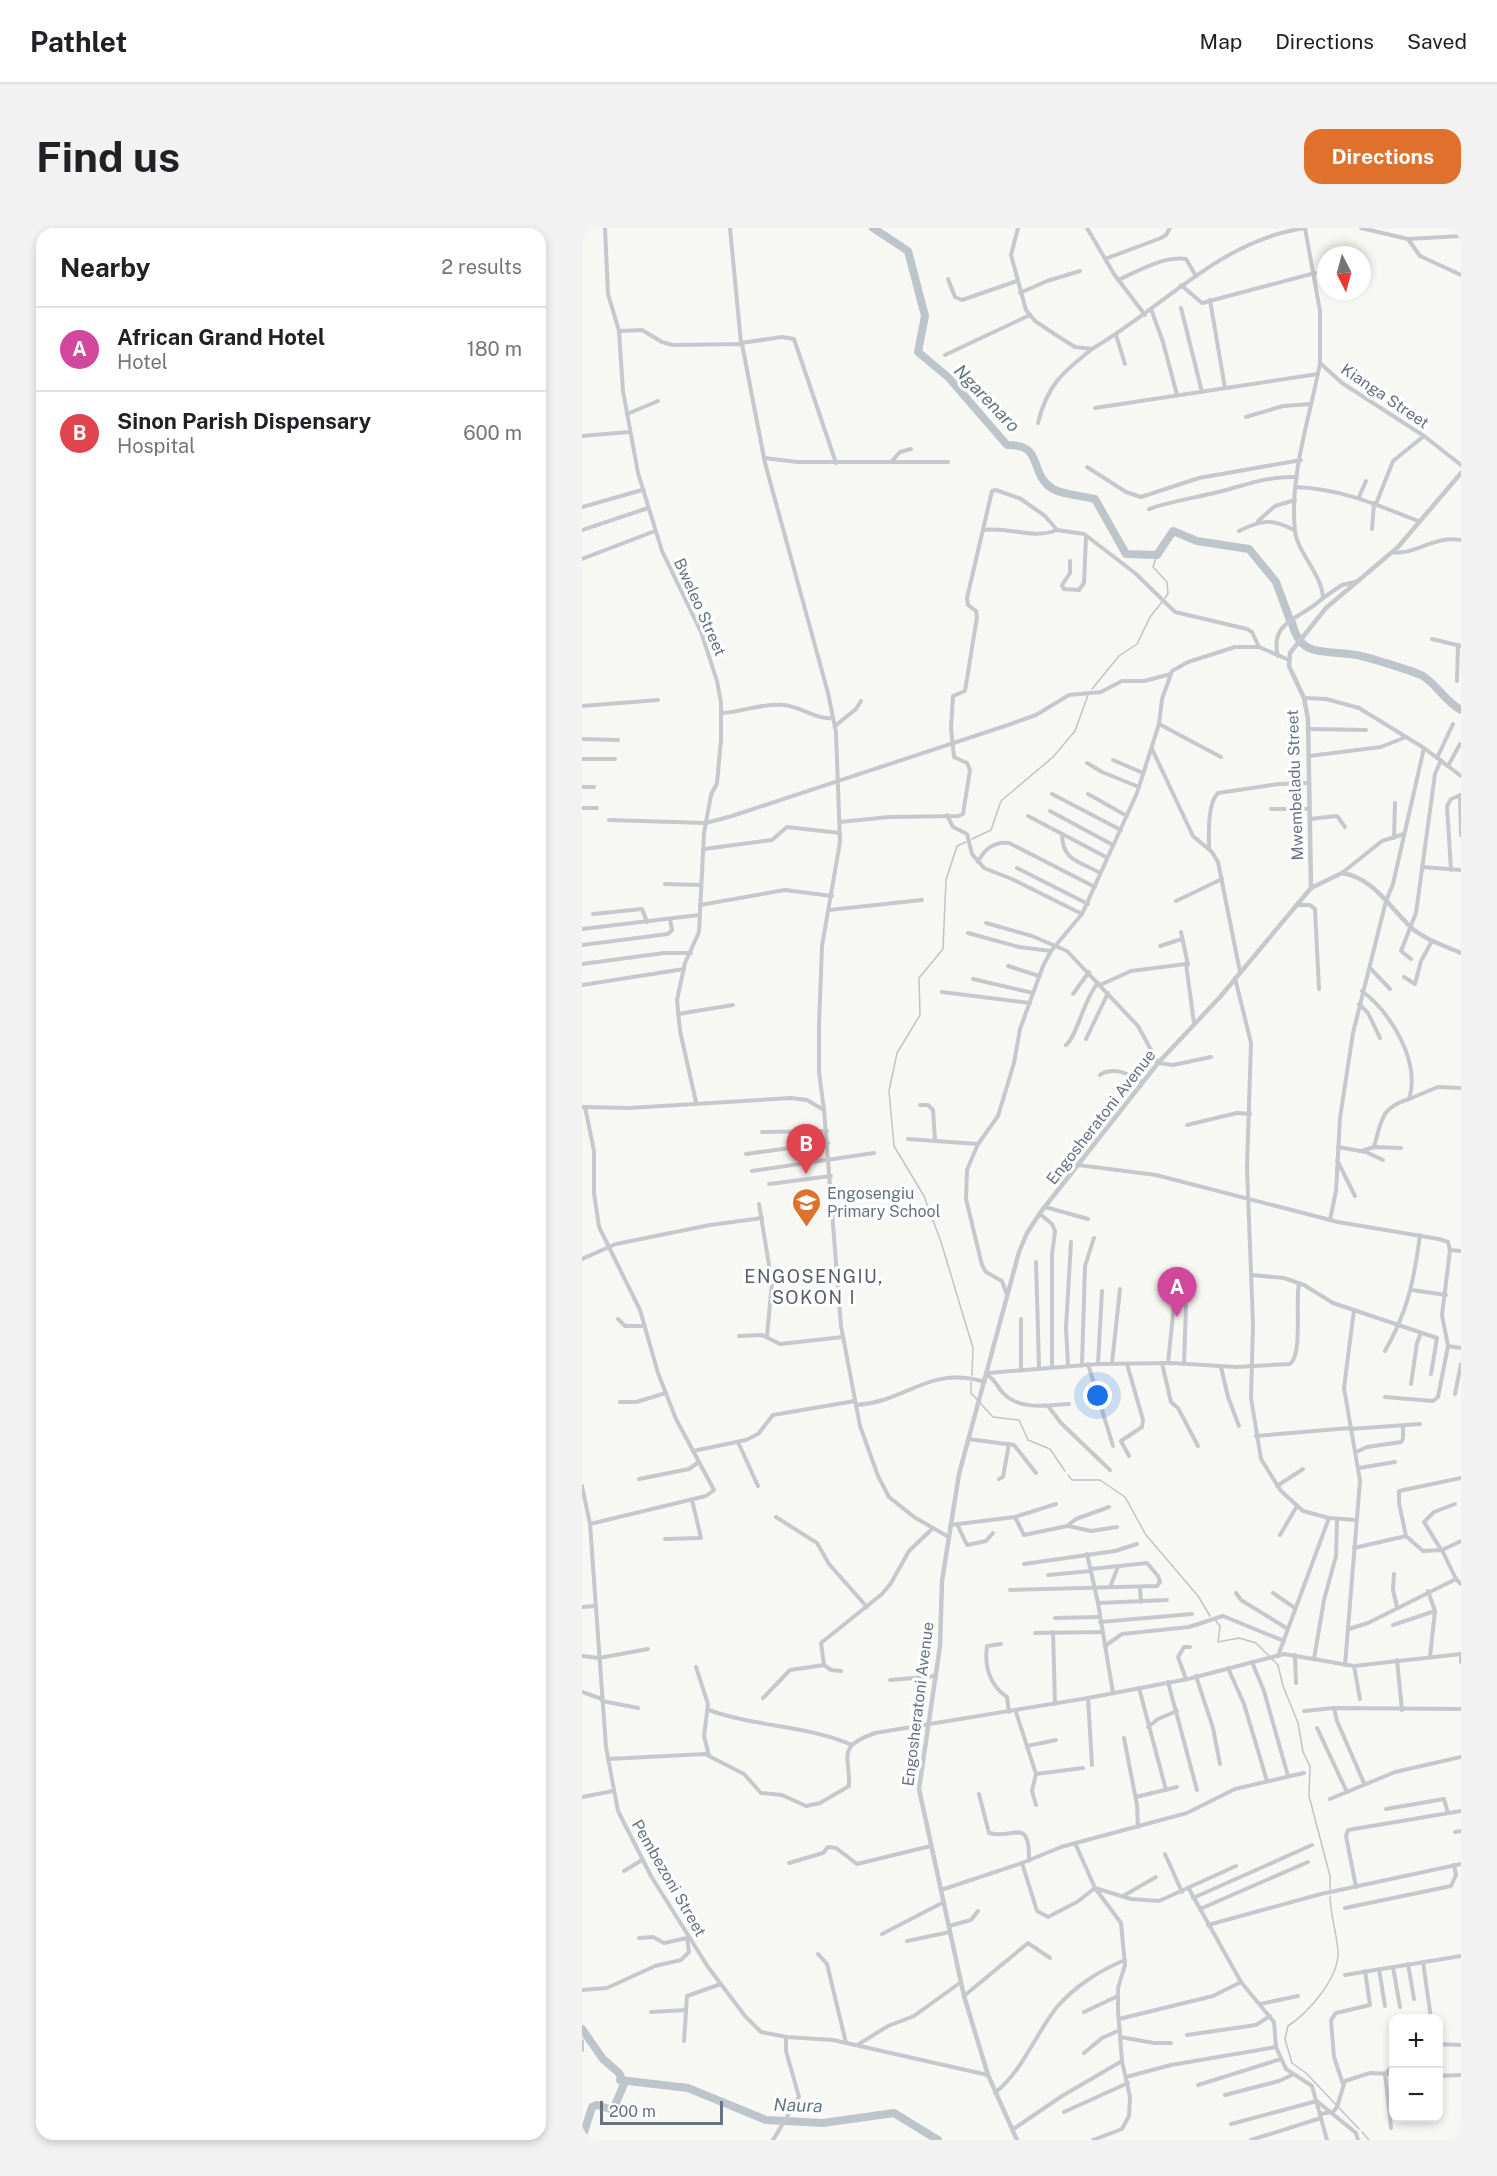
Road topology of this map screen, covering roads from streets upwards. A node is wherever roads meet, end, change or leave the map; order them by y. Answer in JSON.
{"nodes":[{"id":1,"x":604,"y":228,"type":"edge"},
{"id":2,"x":730,"y":228,"type":"edge"},
{"id":3,"x":1018,"y":228,"type":"edge"},
{"id":4,"x":1087,"y":228,"type":"edge"},
{"id":5,"x":1170,"y":228,"type":"edge"},
{"id":6,"x":1305,"y":228,"type":"edge"},
{"id":7,"x":1361,"y":228,"type":"edge"},
{"id":8,"x":1461,"y":236,"type":"edge"},
{"id":9,"x":1408,"y":239,"type":"junction"},
{"id":10,"x":1105,"y":258,"type":"junction"},
{"id":11,"x":1080,"y":271,"type":"dead end"},
{"id":12,"x":1315,"y":273,"type":"junction"},
{"id":13,"x":1461,"y":275,"type":"edge"},
{"id":14,"x":1196,"y":276,"type":"junction"},
{"id":15,"x":948,"y":279,"type":"dead end"},
{"id":16,"x":1118,"y":280,"type":"junction"},
{"id":17,"x":1017,"y":281,"type":"junction"},
{"id":18,"x":1181,"y":285,"type":"junction"},
{"id":19,"x":1020,"y":292,"type":"junction"},
{"id":20,"x":1210,"y":300,"type":"junction"},
{"id":21,"x":1182,"y":308,"type":"dead end"},
{"id":22,"x":1151,"y":309,"type":"junction"},
{"id":23,"x":1030,"y":315,"type":"junction"},
{"id":24,"x":1144,"y":315,"type":"junction"},
{"id":25,"x":619,"y":331,"type":"junction"},
{"id":26,"x":1116,"y":335,"type":"junction"},
{"id":27,"x":741,"y":344,"type":"junction"},
{"id":28,"x":1092,"y":349,"type":"junction"},
{"id":29,"x":945,"y":355,"type":"dead end"},
{"id":30,"x":1320,"y":363,"type":"junction"},
{"id":31,"x":1125,"y":364,"type":"dead end"},
{"id":32,"x":1318,"y":374,"type":"junction"},
{"id":33,"x":1225,"y":388,"type":"junction"},
{"id":34,"x":1202,"y":392,"type":"junction"},
{"id":35,"x":1177,"y":395,"type":"junction"},
{"id":36,"x":658,"y":401,"type":"dead end"},
{"id":37,"x":1311,"y":404,"type":"junction"},
{"id":38,"x":1095,"y":408,"type":"dead end"},
{"id":39,"x":627,"y":414,"type":"junction"},
{"id":40,"x":1246,"y":417,"type":"dead end"},
{"id":41,"x":1038,"y":423,"type":"dead end"},
{"id":42,"x":629,"y":432,"type":"junction"},
{"id":43,"x":582,"y":435,"type":"edge"},
{"id":44,"x":1424,"y":436,"type":"junction"},
{"id":45,"x":911,"y":449,"type":"dead end"},
{"id":46,"x":764,"y":458,"type":"junction"},
{"id":47,"x":1301,"y":460,"type":"junction"},
{"id":48,"x":892,"y":461,"type":"junction"},
{"id":49,"x":948,"y":462,"type":"dead end"},
{"id":50,"x":837,"y":463,"type":"junction"},
{"id":51,"x":1461,"y":465,"type":"edge"},
{"id":52,"x":1087,"y":467,"type":"dead end"},
{"id":53,"x":1461,"y":473,"type":"edge"},
{"id":54,"x":1297,"y":477,"type":"junction"},
{"id":55,"x":1366,"y":482,"type":"dead end"},
{"id":56,"x":1295,"y":487,"type":"junction"},
{"id":57,"x":642,"y":490,"type":"junction"},
{"id":58,"x":1359,"y":497,"type":"junction"},
{"id":59,"x":1295,"y":500,"type":"junction"},
{"id":60,"x":1375,"y":504,"type":"junction"},
{"id":61,"x":582,"y":507,"type":"edge"},
{"id":62,"x":648,"y":508,"type":"junction"},
{"id":63,"x":1149,"y":509,"type":"dead end"},
{"id":64,"x":1418,"y":521,"type":"junction"},
{"id":65,"x":1257,"y":522,"type":"junction"},
{"id":66,"x":1372,"y":529,"type":"dead end"},
{"id":67,"x":582,"y":530,"type":"edge"},
{"id":68,"x":983,"y":530,"type":"junction"},
{"id":69,"x":1058,"y":530,"type":"junction"},
{"id":70,"x":1295,"y":530,"type":"junction"},
{"id":71,"x":655,"y":531,"type":"junction"},
{"id":72,"x":1239,"y":531,"type":"dead end"},
{"id":73,"x":1086,"y":536,"type":"junction"},
{"id":74,"x":1461,"y":540,"type":"edge"},
{"id":75,"x":1393,"y":552,"type":"junction"},
{"id":76,"x":582,"y":559,"type":"edge"},
{"id":77,"x":1070,"y":561,"type":"dead end"},
{"id":78,"x":1359,"y":581,"type":"junction"},
{"id":79,"x":1323,"y":598,"type":"junction"},
{"id":80,"x":1432,"y":639,"type":"dead end"},
{"id":81,"x":1259,"y":646,"type":"junction"},
{"id":82,"x":1460,"y":646,"type":"edge"},
{"id":83,"x":1279,"y":657,"type":"junction"},
{"id":84,"x":1289,"y":660,"type":"junction"},
{"id":85,"x":1171,"y":674,"type":"junction"},
{"id":86,"x":1457,"y":681,"type":"dead end"},
{"id":87,"x":1304,"y":698,"type":"junction"},
{"id":88,"x":658,"y":700,"type":"dead end"},
{"id":89,"x":861,"y":701,"type":"dead end"},
{"id":90,"x":582,"y":706,"type":"edge"},
{"id":91,"x":722,"y":713,"type":"junction"},
{"id":92,"x":833,"y":718,"type":"junction"},
{"id":93,"x":1159,"y":724,"type":"junction"},
{"id":94,"x":1453,"y":724,"type":"dead end"},
{"id":95,"x":835,"y":726,"type":"junction"},
{"id":96,"x":1309,"y":729,"type":"junction"},
{"id":97,"x":1366,"y":730,"type":"dead end"},
{"id":98,"x":1406,"y":737,"type":"junction"},
{"id":99,"x":582,"y":739,"type":"edge"},
{"id":100,"x":618,"y":740,"type":"dead end"},
{"id":101,"x":952,"y":742,"type":"junction"},
{"id":102,"x":1460,"y":744,"type":"edge"},
{"id":103,"x":1424,"y":748,"type":"junction"},
{"id":104,"x":1151,"y":749,"type":"junction"},
{"id":105,"x":1309,"y":756,"type":"junction"},
{"id":106,"x":1221,"y":757,"type":"dead end"},
{"id":107,"x":582,"y":759,"type":"edge"},
{"id":108,"x":615,"y":759,"type":"dead end"},
{"id":109,"x":1439,"y":759,"type":"junction"},
{"id":110,"x":1113,"y":760,"type":"dead end"},
{"id":111,"x":1087,"y":763,"type":"dead end"},
{"id":112,"x":1448,"y":766,"type":"junction"},
{"id":113,"x":1143,"y":773,"type":"junction"},
{"id":114,"x":1461,"y":776,"type":"edge"},
{"id":115,"x":838,"y":780,"type":"junction"},
{"id":116,"x":1309,"y":783,"type":"junction"},
{"id":117,"x":582,"y":787,"type":"edge"},
{"id":118,"x":594,"y":787,"type":"dead end"},
{"id":119,"x":1139,"y":787,"type":"junction"},
{"id":120,"x":1052,"y":794,"type":"dead end"},
{"id":121,"x":1088,"y":794,"type":"dead end"},
{"id":122,"x":1461,"y":795,"type":"edge"},
{"id":123,"x":1395,"y":803,"type":"dead end"},
{"id":124,"x":582,"y":808,"type":"edge"},
{"id":125,"x":597,"y":808,"type":"dead end"},
{"id":126,"x":1271,"y":809,"type":"dead end"},
{"id":127,"x":1309,"y":809,"type":"junction"},
{"id":128,"x":1050,"y":811,"type":"dead end"},
{"id":129,"x":947,"y":815,"type":"junction"},
{"id":130,"x":1028,"y":816,"type":"dead end"},
{"id":131,"x":1127,"y":816,"type":"junction"},
{"id":132,"x":1309,"y":819,"type":"junction"},
{"id":133,"x":609,"y":820,"type":"dead end"},
{"id":134,"x":840,"y":822,"type":"junction"},
{"id":135,"x":706,"y":823,"type":"junction"},
{"id":136,"x":1344,"y":828,"type":"dead end"},
{"id":137,"x":1121,"y":830,"type":"junction"},
{"id":138,"x":840,"y":833,"type":"junction"},
{"id":139,"x":1062,"y":834,"type":"junction"},
{"id":140,"x":1405,"y":834,"type":"junction"},
{"id":141,"x":1461,"y":835,"type":"edge"},
{"id":142,"x":1394,"y":838,"type":"junction"},
{"id":143,"x":1113,"y":845,"type":"junction"},
{"id":144,"x":704,"y":849,"type":"junction"},
{"id":145,"x":1209,"y":850,"type":"junction"},
{"id":146,"x":1106,"y":857,"type":"junction"},
{"id":147,"x":978,"y":862,"type":"junction"},
{"id":148,"x":1422,"y":867,"type":"junction"},
{"id":149,"x":1017,"y":868,"type":"dead end"},
{"id":150,"x":1450,"y":870,"type":"junction"},
{"id":151,"x":1461,"y":870,"type":"edge"},
{"id":152,"x":1100,"y":873,"type":"junction"},
{"id":153,"x":1342,"y":873,"type":"junction"},
{"id":154,"x":1222,"y":879,"type":"junction"},
{"id":155,"x":665,"y":884,"type":"dead end"},
{"id":156,"x":701,"y":885,"type":"junction"},
{"id":157,"x":1095,"y":887,"type":"junction"},
{"id":158,"x":1311,"y":888,"type":"junction"},
{"id":159,"x":832,"y":896,"type":"junction"},
{"id":160,"x":922,"y":900,"type":"dead end"},
{"id":161,"x":1176,"y":901,"type":"dead end"},
{"id":162,"x":1386,"y":902,"type":"junction"},
{"id":163,"x":1088,"y":904,"type":"junction"},
{"id":164,"x":700,"y":905,"type":"junction"},
{"id":165,"x":1296,"y":905,"type":"junction"},
{"id":166,"x":829,"y":910,"type":"junction"},
{"id":167,"x":593,"y":914,"type":"dead end"},
{"id":168,"x":1082,"y":914,"type":"junction"},
{"id":169,"x":699,"y":915,"type":"junction"},
{"id":170,"x":670,"y":919,"type":"junction"},
{"id":171,"x":647,"y":922,"type":"junction"},
{"id":172,"x":986,"y":923,"type":"dead end"},
{"id":173,"x":1412,"y":927,"type":"junction"},
{"id":174,"x":582,"y":929,"type":"edge"},
{"id":175,"x":1180,"y":932,"type":"dead end"},
{"id":176,"x":968,"y":933,"type":"dead end"},
{"id":177,"x":1182,"y":939,"type":"junction"},
{"id":178,"x":1431,"y":941,"type":"junction"},
{"id":179,"x":582,"y":945,"type":"edge"},
{"id":180,"x":1057,"y":945,"type":"junction"},
{"id":181,"x":1160,"y":946,"type":"dead end"},
{"id":182,"x":1051,"y":951,"type":"junction"},
{"id":183,"x":691,"y":953,"type":"junction"},
{"id":184,"x":1461,"y":953,"type":"edge"},
{"id":185,"x":1411,"y":959,"type":"dead end"},
{"id":186,"x":582,"y":964,"type":"edge"},
{"id":187,"x":1188,"y":965,"type":"junction"},
{"id":188,"x":1008,"y":966,"type":"dead end"},
{"id":189,"x":1370,"y":968,"type":"junction"},
{"id":190,"x":684,"y":969,"type":"junction"},
{"id":191,"x":1089,"y":972,"type":"junction"},
{"id":192,"x":1240,"y":972,"type":"junction"},
{"id":193,"x":1039,"y":976,"type":"junction"},
{"id":194,"x":1235,"y":977,"type":"junction"},
{"id":195,"x":1404,"y":977,"type":"dead end"},
{"id":196,"x":973,"y":979,"type":"dead end"},
{"id":197,"x":1099,"y":984,"type":"junction"},
{"id":198,"x":582,"y":985,"type":"edge"},
{"id":199,"x":1319,"y":989,"type":"dead end"},
{"id":200,"x":1390,"y":989,"type":"dead end"},
{"id":201,"x":1362,"y":991,"type":"junction"},
{"id":202,"x":942,"y":992,"type":"dead end"},
{"id":203,"x":1033,"y":993,"type":"junction"},
{"id":204,"x":1108,"y":993,"type":"junction"},
{"id":205,"x":1073,"y":994,"type":"dead end"},
{"id":206,"x":1030,"y":1003,"type":"junction"},
{"id":207,"x":1359,"y":1004,"type":"junction"},
{"id":208,"x":733,"y":1005,"type":"dead end"},
{"id":209,"x":678,"y":1014,"type":"junction"},
{"id":210,"x":1194,"y":1023,"type":"junction"},
{"id":211,"x":1380,"y":1038,"type":"dead end"},
{"id":212,"x":1086,"y":1039,"type":"dead end"},
{"id":213,"x":1066,"y":1045,"type":"dead end"},
{"id":214,"x":1211,"y":1057,"type":"dead end"},
{"id":215,"x":1158,"y":1063,"type":"junction"},
{"id":216,"x":1100,"y":1075,"type":"dead end"},
{"id":217,"x":1142,"y":1082,"type":"junction"},
{"id":218,"x":1461,"y":1088,"type":"edge"},
{"id":219,"x":1409,"y":1100,"type":"junction"},
{"id":220,"x":696,"y":1102,"type":"junction"},
{"id":221,"x":920,"y":1105,"type":"dead end"},
{"id":222,"x":583,"y":1107,"type":"edge"},
{"id":223,"x":824,"y":1110,"type":"junction"},
{"id":224,"x":1250,"y":1114,"type":"junction"},
{"id":225,"x":1187,"y":1125,"type":"dead end"},
{"id":226,"x":827,"y":1131,"type":"junction"},
{"id":227,"x":762,"y":1132,"type":"dead end"},
{"id":228,"x":908,"y":1139,"type":"dead end"},
{"id":229,"x":935,"y":1140,"type":"junction"},
{"id":230,"x":828,"y":1143,"type":"junction"},
{"id":231,"x":978,"y":1144,"type":"junction"},
{"id":232,"x":1338,"y":1147,"type":"junction"},
{"id":233,"x":1374,"y":1147,"type":"junction"},
{"id":234,"x":1401,"y":1148,"type":"dead end"},
{"id":235,"x":1362,"y":1151,"type":"junction"},
{"id":236,"x":874,"y":1153,"type":"dead end"},
{"id":237,"x":746,"y":1154,"type":"dead end"},
{"id":238,"x":1337,"y":1160,"type":"junction"},
{"id":239,"x":1383,"y":1160,"type":"dead end"},
{"id":240,"x":830,"y":1161,"type":"junction"},
{"id":241,"x":1078,"y":1166,"type":"junction"},
{"id":242,"x":752,"y":1171,"type":"dead end"},
{"id":243,"x":831,"y":1176,"type":"junction"},
{"id":244,"x":769,"y":1184,"type":"dead end"},
{"id":245,"x":899,"y":1190,"type":"dead end"},
{"id":246,"x":1355,"y":1196,"type":"dead end"},
{"id":247,"x":832,"y":1198,"type":"junction"},
{"id":248,"x":1247,"y":1201,"type":"junction"},
{"id":249,"x":759,"y":1203,"type":"dead end"},
{"id":250,"x":1045,"y":1207,"type":"junction"},
{"id":251,"x":1040,"y":1214,"type":"junction"},
{"id":252,"x":762,"y":1218,"type":"junction"},
{"id":253,"x":1088,"y":1219,"type":"dead end"},
{"id":254,"x":1330,"y":1220,"type":"junction"},
{"id":255,"x":1420,"y":1235,"type":"junction"},
{"id":256,"x":1094,"y":1238,"type":"dead end"},
{"id":257,"x":1071,"y":1242,"type":"dead end"},
{"id":258,"x":609,"y":1248,"type":"junction"},
{"id":259,"x":1450,"y":1250,"type":"junction"},
{"id":260,"x":1461,"y":1251,"type":"edge"},
{"id":261,"x":582,"y":1259,"type":"edge"},
{"id":262,"x":1036,"y":1262,"type":"dead end"},
{"id":263,"x":1252,"y":1275,"type":"junction"},
{"id":264,"x":1299,"y":1283,"type":"junction"},
{"id":265,"x":1120,"y":1289,"type":"dead end"},
{"id":266,"x":1412,"y":1290,"type":"junction"},
{"id":267,"x":1102,"y":1291,"type":"dead end"},
{"id":268,"x":1446,"y":1295,"type":"junction"},
{"id":269,"x":1007,"y":1296,"type":"junction"},
{"id":270,"x":1174,"y":1305,"type":"dead end"},
{"id":271,"x":1186,"y":1306,"type":"dead end"},
{"id":272,"x":1354,"y":1310,"type":"junction"},
{"id":273,"x":618,"y":1319,"type":"dead end"},
{"id":274,"x":1022,"y":1319,"type":"dead end"},
{"id":275,"x":645,"y":1326,"type":"junction"},
{"id":276,"x":1400,"y":1326,"type":"junction"},
{"id":277,"x":1421,"y":1333,"type":"junction"},
{"id":278,"x":739,"y":1336,"type":"dead end"},
{"id":279,"x":766,"y":1336,"type":"junction"},
{"id":280,"x":843,"y":1337,"type":"junction"},
{"id":281,"x":1448,"y":1346,"type":"junction"},
{"id":282,"x":1461,"y":1348,"type":"edge"},
{"id":283,"x":1385,"y":1351,"type":"dead end"},
{"id":284,"x":1162,"y":1363,"type":"junction"},
{"id":285,"x":1168,"y":1363,"type":"junction"},
{"id":286,"x":1085,"y":1364,"type":"junction"},
{"id":287,"x":1098,"y":1364,"type":"junction"},
{"id":288,"x":1112,"y":1364,"type":"junction"},
{"id":289,"x":1127,"y":1364,"type":"junction"},
{"id":290,"x":1184,"y":1364,"type":"junction"},
{"id":291,"x":1461,"y":1364,"type":"edge"},
{"id":292,"x":1068,"y":1365,"type":"junction"},
{"id":293,"x":1053,"y":1366,"type":"junction"},
{"id":294,"x":1252,"y":1366,"type":"junction"},
{"id":295,"x":1039,"y":1367,"type":"junction"},
{"id":296,"x":1221,"y":1367,"type":"junction"},
{"id":297,"x":1021,"y":1368,"type":"junction"},
{"id":298,"x":988,"y":1374,"type":"junction"},
{"id":299,"x":1431,"y":1374,"type":"dead end"},
{"id":300,"x":985,"y":1382,"type":"junction"},
{"id":301,"x":1411,"y":1384,"type":"dead end"},
{"id":302,"x":666,"y":1393,"type":"junction"},
{"id":303,"x":1455,"y":1394,"type":"dead end"},
{"id":304,"x":1385,"y":1397,"type":"dead end"},
{"id":305,"x":620,"y":1402,"type":"dead end"},
{"id":306,"x":856,"y":1403,"type":"junction"},
{"id":307,"x":1070,"y":1404,"type":"dead end"},
{"id":308,"x":1047,"y":1405,"type":"junction"},
{"id":309,"x":1420,"y":1424,"type":"dead end"},
{"id":310,"x":1239,"y":1426,"type":"dead end"},
{"id":311,"x":1403,"y":1426,"type":"junction"},
{"id":312,"x":1350,"y":1428,"type":"junction"},
{"id":313,"x":1256,"y":1436,"type":"junction"},
{"id":314,"x":968,"y":1440,"type":"junction"},
{"id":315,"x":738,"y":1442,"type":"junction"},
{"id":316,"x":1009,"y":1444,"type":"junction"},
{"id":317,"x":1113,"y":1446,"type":"dead end"},
{"id":318,"x":1198,"y":1446,"type":"dead end"},
{"id":319,"x":693,"y":1451,"type":"junction"},
{"id":320,"x":1356,"y":1452,"type":"junction"},
{"id":321,"x":1129,"y":1456,"type":"dead end"},
{"id":322,"x":699,"y":1462,"type":"junction"},
{"id":323,"x":1395,"y":1462,"type":"dead end"},
{"id":324,"x":1359,"y":1468,"type":"junction"},
{"id":325,"x":1303,"y":1469,"type":"dead end"},
{"id":326,"x":1110,"y":1470,"type":"dead end"},
{"id":327,"x":1036,"y":1473,"type":"dead end"},
{"id":328,"x":1461,"y":1478,"type":"edge"},
{"id":329,"x":639,"y":1479,"type":"dead end"},
{"id":330,"x":999,"y":1479,"type":"dead end"},
{"id":331,"x":582,"y":1486,"type":"edge"},
{"id":332,"x":758,"y":1486,"type":"dead end"},
{"id":333,"x":1277,"y":1486,"type":"junction"},
{"id":334,"x":692,"y":1500,"type":"junction"},
{"id":335,"x":1056,"y":1504,"type":"dead end"},
{"id":336,"x":1455,"y":1504,"type":"dead end"},
{"id":337,"x":1297,"y":1506,"type":"junction"},
{"id":338,"x":1109,"y":1507,"type":"dead end"},
{"id":339,"x":776,"y":1517,"type":"dead end"},
{"id":340,"x":1015,"y":1517,"type":"junction"},
{"id":341,"x":1329,"y":1518,"type":"junction"},
{"id":342,"x":1337,"y":1518,"type":"junction"},
{"id":343,"x":1356,"y":1520,"type":"junction"},
{"id":344,"x":590,"y":1524,"type":"junction"},
{"id":345,"x":957,"y":1524,"type":"junction"},
{"id":346,"x":950,"y":1525,"type":"junction"},
{"id":347,"x":1067,"y":1526,"type":"junction"},
{"id":348,"x":1117,"y":1527,"type":"dead end"},
{"id":349,"x":932,"y":1529,"type":"junction"},
{"id":350,"x":993,"y":1533,"type":"dead end"},
{"id":351,"x":1280,"y":1535,"type":"dead end"},
{"id":352,"x":947,"y":1536,"type":"junction"},
{"id":353,"x":1406,"y":1536,"type":"junction"},
{"id":354,"x":665,"y":1539,"type":"dead end"},
{"id":355,"x":1461,"y":1541,"type":"edge"},
{"id":356,"x":1137,"y":1544,"type":"dead end"},
{"id":357,"x":1354,"y":1548,"type":"junction"},
{"id":358,"x":1441,"y":1549,"type":"junction"},
{"id":359,"x":1087,"y":1554,"type":"junction"},
{"id":360,"x":1024,"y":1564,"type":"dead end"},
{"id":361,"x":1119,"y":1566,"type":"junction"},
{"id":362,"x":1091,"y":1570,"type":"junction"},
{"id":363,"x":1461,"y":1570,"type":"edge"},
{"id":364,"x":1394,"y":1574,"type":"dead end"},
{"id":365,"x":1048,"y":1575,"type":"dead end"},
{"id":366,"x":1455,"y":1577,"type":"junction"},
{"id":367,"x":1461,"y":1584,"type":"edge"},
{"id":368,"x":1095,"y":1587,"type":"junction"},
{"id":369,"x":1110,"y":1587,"type":"junction"},
{"id":370,"x":1140,"y":1588,"type":"junction"},
{"id":371,"x":1010,"y":1590,"type":"dead end"},
{"id":372,"x":1428,"y":1591,"type":"junction"},
{"id":373,"x":1236,"y":1593,"type":"dead end"},
{"id":374,"x":1273,"y":1593,"type":"dead end"},
{"id":375,"x":1167,"y":1600,"type":"dead end"},
{"id":376,"x":1141,"y":1602,"type":"junction"},
{"id":377,"x":1098,"y":1603,"type":"junction"},
{"id":378,"x":595,"y":1606,"type":"junction"},
{"id":379,"x":582,"y":1607,"type":"edge"},
{"id":380,"x":867,"y":1607,"type":"junction"},
{"id":381,"x":1397,"y":1607,"type":"junction"},
{"id":382,"x":1295,"y":1608,"type":"junction"},
{"id":383,"x":1435,"y":1611,"type":"junction"},
{"id":384,"x":1192,"y":1614,"type":"dead end"},
{"id":385,"x":1055,"y":1618,"type":"dead end"},
{"id":386,"x":1100,"y":1619,"type":"junction"},
{"id":387,"x":1393,"y":1624,"type":"dead end"},
{"id":388,"x":1288,"y":1629,"type":"junction"},
{"id":389,"x":1349,"y":1629,"type":"junction"},
{"id":390,"x":1053,"y":1632,"type":"junction"},
{"id":391,"x":1102,"y":1632,"type":"junction"},
{"id":392,"x":1035,"y":1633,"type":"dead end"},
{"id":393,"x":1284,"y":1641,"type":"junction"},
{"id":394,"x":1001,"y":1644,"type":"dead end"},
{"id":395,"x":1105,"y":1646,"type":"junction"},
{"id":396,"x":1190,"y":1647,"type":"dead end"},
{"id":397,"x":648,"y":1649,"type":"dead end"},
{"id":398,"x":1461,"y":1654,"type":"edge"},
{"id":399,"x":1295,"y":1655,"type":"junction"},
{"id":400,"x":582,"y":1656,"type":"edge"},
{"id":401,"x":1278,"y":1656,"type":"junction"},
{"id":402,"x":1430,"y":1657,"type":"junction"},
{"id":403,"x":599,"y":1658,"type":"junction"},
{"id":404,"x":1314,"y":1659,"type":"junction"},
{"id":405,"x":1398,"y":1660,"type":"junction"},
{"id":406,"x":1252,"y":1662,"type":"junction"},
{"id":407,"x":1461,"y":1662,"type":"edge"},
{"id":408,"x":824,"y":1665,"type":"junction"},
{"id":409,"x":1345,"y":1665,"type":"junction"},
{"id":410,"x":1354,"y":1666,"type":"junction"},
{"id":411,"x":696,"y":1667,"type":"dead end"},
{"id":412,"x":1228,"y":1668,"type":"junction"},
{"id":413,"x":841,"y":1671,"type":"dead end"},
{"id":414,"x":936,"y":1676,"type":"junction"},
{"id":415,"x":1196,"y":1676,"type":"junction"},
{"id":416,"x":1186,"y":1679,"type":"junction"},
{"id":417,"x":890,"y":1680,"type":"dead end"},
{"id":418,"x":1168,"y":1682,"type":"junction"},
{"id":419,"x":1296,"y":1683,"type":"dead end"},
{"id":420,"x":1139,"y":1688,"type":"junction"},
{"id":421,"x":582,"y":1692,"type":"edge"},
{"id":422,"x":1113,"y":1693,"type":"junction"},
{"id":423,"x":764,"y":1698,"type":"dead end"},
{"id":424,"x":1088,"y":1698,"type":"junction"},
{"id":425,"x":1360,"y":1699,"type":"dead end"},
{"id":426,"x":602,"y":1700,"type":"junction"},
{"id":427,"x":1054,"y":1704,"type":"junction"},
{"id":428,"x":638,"y":1708,"type":"dead end"},
{"id":429,"x":1334,"y":1708,"type":"junction"},
{"id":430,"x":1461,"y":1709,"type":"edge"},
{"id":431,"x":709,"y":1710,"type":"junction"},
{"id":432,"x":1402,"y":1710,"type":"junction"},
{"id":433,"x":1177,"y":1711,"type":"junction"},
{"id":434,"x":1009,"y":1712,"type":"junction"},
{"id":435,"x":1016,"y":1712,"type":"junction"},
{"id":436,"x":1304,"y":1712,"type":"dead end"},
{"id":437,"x":928,"y":1723,"type":"junction"},
{"id":438,"x":1148,"y":1726,"type":"junction"},
{"id":439,"x":1317,"y":1728,"type":"dead end"},
{"id":440,"x":1124,"y":1738,"type":"dead end"},
{"id":441,"x":1056,"y":1740,"type":"dead end"},
{"id":442,"x":852,"y":1745,"type":"junction"},
{"id":443,"x":1027,"y":1746,"type":"junction"},
{"id":444,"x":709,"y":1756,"type":"junction"},
{"id":445,"x":1461,"y":1757,"type":"edge"},
{"id":446,"x":608,"y":1758,"type":"junction"},
{"id":447,"x":1220,"y":1764,"type":"dead end"},
{"id":448,"x":1092,"y":1765,"type":"dead end"},
{"id":449,"x":1083,"y":1768,"type":"dead end"},
{"id":450,"x":1304,"y":1773,"type":"dead end"},
{"id":451,"x":1036,"y":1774,"type":"junction"},
{"id":452,"x":1288,"y":1776,"type":"junction"},
{"id":453,"x":1267,"y":1781,"type":"junction"},
{"id":454,"x":1365,"y":1783,"type":"junction"},
{"id":455,"x":1177,"y":1787,"type":"dead end"},
{"id":456,"x":1166,"y":1790,"type":"junction"},
{"id":457,"x":1197,"y":1790,"type":"dead end"},
{"id":458,"x":613,"y":1791,"type":"junction"},
{"id":459,"x":1347,"y":1792,"type":"junction"},
{"id":460,"x":979,"y":1794,"type":"dead end"},
{"id":461,"x":582,"y":1797,"type":"edge"},
{"id":462,"x":1136,"y":1797,"type":"junction"},
{"id":463,"x":1330,"y":1799,"type":"dead end"},
{"id":464,"x":1036,"y":1805,"type":"dead end"},
{"id":465,"x":1386,"y":1809,"type":"dead end"},
{"id":466,"x":1461,"y":1811,"type":"edge"},
{"id":467,"x":1448,"y":1813,"type":"junction"},
{"id":468,"x":1138,"y":1827,"type":"junction"},
{"id":469,"x":1076,"y":1843,"type":"junction"},
{"id":470,"x":1312,"y":1845,"type":"dead end"},
{"id":471,"x":931,"y":1846,"type":"junction"},
{"id":472,"x":1165,"y":1854,"type":"dead end"},
{"id":473,"x":642,"y":1860,"type":"junction"},
{"id":474,"x":1029,"y":1861,"type":"junction"},
{"id":475,"x":1308,"y":1862,"type":"dead end"},
{"id":476,"x":789,"y":1863,"type":"dead end"},
{"id":477,"x":1022,"y":1863,"type":"junction"},
{"id":478,"x":1461,"y":1864,"type":"edge"},
{"id":479,"x":1454,"y":1865,"type":"junction"},
{"id":480,"x":1236,"y":1866,"type":"dead end"},
{"id":481,"x":624,"y":1871,"type":"dead end"},
{"id":482,"x":1156,"y":1877,"type":"dead end"},
{"id":483,"x":1356,"y":1887,"type":"junction"},
{"id":484,"x":1095,"y":1888,"type":"junction"},
{"id":485,"x":1189,"y":1888,"type":"junction"},
{"id":486,"x":941,"y":1890,"type":"junction"},
{"id":487,"x":1182,"y":1892,"type":"junction"},
{"id":488,"x":1123,"y":1896,"type":"junction"},
{"id":489,"x":1193,"y":1898,"type":"junction"},
{"id":490,"x":944,"y":1902,"type":"junction"},
{"id":491,"x":1346,"y":1908,"type":"dead end"},
{"id":492,"x":1200,"y":1910,"type":"junction"},
{"id":493,"x":978,"y":1911,"type":"dead end"},
{"id":494,"x":1208,"y":1925,"type":"junction"},
{"id":495,"x":949,"y":1929,"type":"junction"},
{"id":496,"x":882,"y":1934,"type":"dead end"},
{"id":497,"x":687,"y":1936,"type":"junction"},
{"id":498,"x":639,"y":1938,"type":"dead end"},
{"id":499,"x":907,"y":1941,"type":"dead end"},
{"id":500,"x":818,"y":1954,"type":"dead end"},
{"id":501,"x":1461,"y":1956,"type":"edge"},
{"id":502,"x":1050,"y":1958,"type":"dead end"},
{"id":503,"x":1125,"y":1960,"type":"junction"},
{"id":504,"x":1423,"y":1962,"type":"junction"},
{"id":505,"x":1408,"y":1964,"type":"junction"},
{"id":506,"x":1393,"y":1967,"type":"junction"},
{"id":507,"x":1379,"y":1969,"type":"junction"},
{"id":508,"x":1365,"y":1971,"type":"junction"},
{"id":509,"x":1345,"y":1975,"type":"dead end"},
{"id":510,"x":960,"y":1982,"type":"junction"},
{"id":511,"x":1241,"y":1982,"type":"junction"},
{"id":512,"x":721,"y":1984,"type":"junction"},
{"id":513,"x":582,"y":1990,"type":"edge"},
{"id":514,"x":964,"y":1996,"type":"junction"},
{"id":515,"x":1118,"y":1996,"type":"junction"},
{"id":516,"x":1298,"y":1996,"type":"dead end"},
{"id":517,"x":1414,"y":1999,"type":"dead end"},
{"id":518,"x":1259,"y":2004,"type":"junction"},
{"id":519,"x":1385,"y":2006,"type":"dead end"},
{"id":520,"x":1400,"y":2007,"type":"dead end"},
{"id":521,"x":686,"y":2010,"type":"junction"},
{"id":522,"x":651,"y":2012,"type":"dead end"},
{"id":523,"x":1084,"y":2012,"type":"dead end"},
{"id":524,"x":1430,"y":2014,"type":"edge"},
{"id":525,"x":1270,"y":2016,"type":"junction"},
{"id":526,"x":1119,"y":2019,"type":"junction"},
{"id":527,"x":1120,"y":2030,"type":"junction"},
{"id":528,"x":1188,"y":2035,"type":"dead end"},
{"id":529,"x":786,"y":2037,"type":"junction"},
{"id":530,"x":1120,"y":2037,"type":"junction"},
{"id":531,"x":684,"y":2041,"type":"dead end"},
{"id":532,"x":582,"y":2042,"type":"edge"},
{"id":533,"x":846,"y":2043,"type":"junction"},
{"id":534,"x":1171,"y":2043,"type":"dead end"},
{"id":535,"x":1443,"y":2044,"type":"edge"},
{"id":536,"x":858,"y":2045,"type":"junction"},
{"id":537,"x":1461,"y":2045,"type":"edge"},
{"id":538,"x":1276,"y":2047,"type":"junction"},
{"id":539,"x":582,"y":2050,"type":"edge"},
{"id":540,"x":1084,"y":2054,"type":"dead end"},
{"id":541,"x":1281,"y":2059,"type":"junction"},
{"id":542,"x":1122,"y":2061,"type":"junction"},
{"id":543,"x":1390,"y":2068,"type":"edge"},
{"id":544,"x":1385,"y":2074,"type":"junction"},
{"id":545,"x":1389,"y":2074,"type":"edge"},
{"id":546,"x":988,"y":2075,"type":"junction"},
{"id":547,"x":1292,"y":2075,"type":"junction"},
{"id":548,"x":1461,"y":2075,"type":"edge"},
{"id":549,"x":1443,"y":2076,"type":"edge"},
{"id":550,"x":1126,"y":2077,"type":"junction"},
{"id":551,"x":1128,"y":2083,"type":"junction"},
{"id":552,"x":1343,"y":2084,"type":"junction"},
{"id":553,"x":1198,"y":2085,"type":"dead end"},
{"id":554,"x":996,"y":2093,"type":"junction"},
{"id":555,"x":1225,"y":2096,"type":"dead end"},
{"id":556,"x":1317,"y":2101,"type":"junction"},
{"id":557,"x":1064,"y":2112,"type":"dead end"},
{"id":558,"x":1333,"y":2112,"type":"junction"},
{"id":559,"x":1321,"y":2116,"type":"junction"},
{"id":560,"x":1231,"y":2124,"type":"dead end"},
{"id":561,"x":1391,"y":2128,"type":"dead end"},
{"id":562,"x":1012,"y":2130,"type":"junction"},
{"id":563,"x":773,"y":2140,"type":"edge"},
{"id":564,"x":1017,"y":2140,"type":"edge"},
{"id":565,"x":1093,"y":2140,"type":"edge"},
{"id":566,"x":1251,"y":2140,"type":"edge"},
{"id":567,"x":1327,"y":2140,"type":"edge"},
{"id":568,"x":1358,"y":2140,"type":"edge"}],
"edges":[{"from":1,"to":25,"type":"street","name":"Bweleo Street"},
{"from":2,"to":27,"type":"street"},
{"from":3,"to":17,"type":"street"},
{"from":4,"to":10,"type":"street"},
{"from":5,"to":10,"type":"street"},
{"from":6,"to":12,"type":"street","name":"Kianga Street"},
{"from":6,"to":14,"type":"street"},
{"from":7,"to":9,"type":"street"},
{"from":8,"to":9,"type":"street"},
{"from":9,"to":13,"type":"street"},
{"from":10,"to":16,"type":"street"},
{"from":11,"to":19,"type":"street"},
{"from":12,"to":20,"type":"street"},
{"from":12,"to":30,"type":"street","name":"Kianga Street"},
{"from":14,"to":16,"type":"street"},
{"from":14,"to":18,"type":"street"},
{"from":15,"to":17,"type":"street"},
{"from":16,"to":24,"type":"street"},
{"from":17,"to":19,"type":"street"},
{"from":18,"to":20,"type":"street"},
{"from":18,"to":22,"type":"street"},
{"from":19,"to":23,"type":"street"},
{"from":20,"to":33,"type":"street"},
{"from":21,"to":34,"type":"street"},
{"from":22,"to":24,"type":"street"},
{"from":22,"to":35,"type":"street"},
{"from":23,"to":28,"type":"street"},
{"from":23,"to":29,"type":"street"},
{"from":24,"to":26,"type":"street"},
{"from":25,"to":27,"type":"street"},
{"from":25,"to":39,"type":"street","name":"Bweleo Street"},
{"from":26,"to":28,"type":"street"},
{"from":26,"to":31,"type":"street"},
{"from":27,"to":46,"type":"street"},
{"from":27,"to":50,"type":"street"},
{"from":28,"to":41,"type":"street"},
{"from":30,"to":32,"type":"street"},
{"from":30,"to":44,"type":"street","name":"Kianga Street"},
{"from":32,"to":33,"type":"street"},
{"from":32,"to":37,"type":"street"},
{"from":33,"to":34,"type":"street"},
{"from":34,"to":35,"type":"street"},
{"from":35,"to":38,"type":"street"},
{"from":36,"to":39,"type":"street"},
{"from":37,"to":40,"type":"street"},
{"from":37,"to":47,"type":"street"},
{"from":39,"to":42,"type":"street","name":"Bweleo Street"},
{"from":42,"to":43,"type":"street"},
{"from":42,"to":57,"type":"street","name":"Bweleo Street"},
{"from":44,"to":51,"type":"street","name":"Kianga Street"},
{"from":44,"to":60,"type":"street"},
{"from":45,"to":48,"type":"street"},
{"from":46,"to":50,"type":"street"},
{"from":46,"to":92,"type":"street"},
{"from":47,"to":52,"type":"street"},
{"from":47,"to":54,"type":"street"},
{"from":48,"to":49,"type":"street"},
{"from":48,"to":50,"type":"street"},
{"from":53,"to":64,"type":"street"},
{"from":54,"to":56,"type":"street"},
{"from":54,"to":63,"type":"street"},
{"from":55,"to":58,"type":"street"},
{"from":56,"to":58,"type":"street"},
{"from":56,"to":59,"type":"street"},
{"from":57,"to":61,"type":"street"},
{"from":57,"to":62,"type":"street","name":"Bweleo Street"},
{"from":58,"to":60,"type":"street"},
{"from":59,"to":65,"type":"street"},
{"from":59,"to":70,"type":"street"},
{"from":60,"to":64,"type":"street"},
{"from":60,"to":66,"type":"street"},
{"from":62,"to":67,"type":"street"},
{"from":62,"to":71,"type":"street","name":"Bweleo Street"},
{"from":64,"to":75,"type":"street"},
{"from":65,"to":70,"type":"street"},
{"from":65,"to":72,"type":"street"},
{"from":68,"to":69,"type":"street"},
{"from":68,"to":69,"type":"street"},
{"from":68,"to":101,"type":"street"},
{"from":69,"to":73,"type":"street"},
{"from":70,"to":79,"type":"street"},
{"from":71,"to":76,"type":"street"},
{"from":71,"to":91,"type":"street","name":"Bweleo Street"},
{"from":73,"to":77,"type":"street"},
{"from":73,"to":81,"type":"street"},
{"from":74,"to":75,"type":"street"},
{"from":75,"to":78,"type":"street"},
{"from":78,"to":79,"type":"street"},
{"from":78,"to":84,"type":"street"},
{"from":79,"to":83,"type":"street"},
{"from":80,"to":82,"type":"street"},
{"from":81,"to":83,"type":"street"},
{"from":81,"to":85,"type":"street"},
{"from":82,"to":86,"type":"street"},
{"from":83,"to":84,"type":"street"},
{"from":84,"to":87,"type":"street","name":"Mwembeladu Street"},
{"from":85,"to":93,"type":"street"},
{"from":85,"to":101,"type":"street"},
{"from":87,"to":96,"type":"street","name":"Mwembeladu Street"},
{"from":87,"to":98,"type":"street"},
{"from":88,"to":90,"type":"street"},
{"from":89,"to":95,"type":"street"},
{"from":91,"to":92,"type":"street"},
{"from":91,"to":135,"type":"street","name":"Bweleo Street"},
{"from":92,"to":95,"type":"street"},
{"from":93,"to":104,"type":"street"},
{"from":93,"to":106,"type":"street"},
{"from":94,"to":109,"type":"street"},
{"from":95,"to":115,"type":"street"},
{"from":96,"to":97,"type":"street"},
{"from":96,"to":105,"type":"street","name":"Mwembeladu Street"},
{"from":98,"to":103,"type":"street"},
{"from":98,"to":105,"type":"street"},
{"from":99,"to":100,"type":"street"},
{"from":101,"to":115,"type":"street"},
{"from":101,"to":129,"type":"street"},
{"from":102,"to":112,"type":"street"},
{"from":103,"to":109,"type":"street"},
{"from":103,"to":140,"type":"street"},
{"from":104,"to":113,"type":"street"},
{"from":104,"to":145,"type":"street"},
{"from":105,"to":116,"type":"street","name":"Mwembeladu Street"},
{"from":107,"to":108,"type":"street"},
{"from":109,"to":112,"type":"street"},
{"from":109,"to":148,"type":"street"},
{"from":110,"to":113,"type":"street"},
{"from":111,"to":119,"type":"street"},
{"from":112,"to":114,"type":"street"},
{"from":113,"to":119,"type":"street"},
{"from":115,"to":134,"type":"street"},
{"from":115,"to":135,"type":"street"},
{"from":116,"to":127,"type":"street","name":"Mwembeladu Street"},
{"from":116,"to":145,"type":"street"},
{"from":117,"to":118,"type":"street"},
{"from":119,"to":131,"type":"street"},
{"from":120,"to":137,"type":"street"},
{"from":121,"to":131,"type":"street"},
{"from":122,"to":141,"type":"street"},
{"from":122,"to":150,"type":"street"},
{"from":123,"to":142,"type":"street"},
{"from":124,"to":125,"type":"street"},
{"from":126,"to":127,"type":"street"},
{"from":127,"to":132,"type":"street","name":"Mwembeladu Street"},
{"from":128,"to":143,"type":"street"},
{"from":129,"to":134,"type":"street"},
{"from":129,"to":147,"type":"street"},
{"from":130,"to":139,"type":"street"},
{"from":131,"to":137,"type":"street"},
{"from":132,"to":136,"type":"street"},
{"from":132,"to":158,"type":"street","name":"Mwembeladu Street"},
{"from":133,"to":135,"type":"street"},
{"from":134,"to":138,"type":"street"},
{"from":135,"to":144,"type":"street","name":"Bweleo Street"},
{"from":137,"to":143,"type":"street"},
{"from":138,"to":144,"type":"street"},
{"from":138,"to":159,"type":"street"},
{"from":139,"to":146,"type":"street"},
{"from":139,"to":152,"type":"street"},
{"from":140,"to":142,"type":"street"},
{"from":140,"to":162,"type":"street"},
{"from":142,"to":153,"type":"street"},
{"from":143,"to":146,"type":"street"},
{"from":144,"to":156,"type":"street","name":"Bweleo Street"},
{"from":145,"to":154,"type":"street"},
{"from":146,"to":152,"type":"street"},
{"from":147,"to":157,"type":"street"},
{"from":147,"to":168,"type":"street"},
{"from":148,"to":150,"type":"street"},
{"from":148,"to":173,"type":"street"},
{"from":149,"to":163,"type":"street"},
{"from":150,"to":151,"type":"street"},
{"from":152,"to":157,"type":"street"},
{"from":153,"to":158,"type":"street"},
{"from":153,"to":162,"type":"street"},
{"from":154,"to":161,"type":"street"},
{"from":154,"to":192,"type":"street"},
{"from":155,"to":156,"type":"street"},
{"from":156,"to":164,"type":"street","name":"Bweleo Street"},
{"from":157,"to":163,"type":"street"},
{"from":158,"to":165,"type":"street","name":"Engosheratoni Avenue"},
{"from":159,"to":164,"type":"street"},
{"from":159,"to":166,"type":"street"},
{"from":160,"to":166,"type":"street"},
{"from":162,"to":173,"type":"street"},
{"from":162,"to":189,"type":"street"},
{"from":163,"to":168,"type":"street"},
{"from":164,"to":169,"type":"street","name":"Bweleo Street"},
{"from":165,"to":192,"type":"street","name":"Engosheratoni Avenue"},
{"from":165,"to":199,"type":"street"},
{"from":166,"to":223,"type":"street"},
{"from":167,"to":171,"type":"street"},
{"from":168,"to":180,"type":"street"},
{"from":169,"to":170,"type":"street"},
{"from":169,"to":183,"type":"street","name":"Bweleo Street"},
{"from":170,"to":171,"type":"street"},
{"from":170,"to":179,"type":"street"},
{"from":171,"to":174,"type":"street"},
{"from":172,"to":180,"type":"street"},
{"from":173,"to":178,"type":"street"},
{"from":173,"to":185,"type":"street"},
{"from":175,"to":177,"type":"street"},
{"from":176,"to":182,"type":"street"},
{"from":177,"to":181,"type":"street"},
{"from":177,"to":187,"type":"street"},
{"from":178,"to":184,"type":"street"},
{"from":178,"to":195,"type":"street"},
{"from":180,"to":182,"type":"street"},
{"from":180,"to":191,"type":"street"},
{"from":182,"to":193,"type":"street"},
{"from":183,"to":186,"type":"street"},
{"from":183,"to":190,"type":"street","name":"Bweleo Street"},
{"from":187,"to":197,"type":"street"},
{"from":187,"to":210,"type":"street"},
{"from":188,"to":193,"type":"street"},
{"from":189,"to":200,"type":"street"},
{"from":189,"to":201,"type":"street"},
{"from":190,"to":198,"type":"street"},
{"from":190,"to":209,"type":"street","name":"Bweleo Street"},
{"from":191,"to":197,"type":"street"},
{"from":191,"to":205,"type":"street"},
{"from":192,"to":194,"type":"street","name":"Engosheratoni Avenue"},
{"from":193,"to":203,"type":"street"},
{"from":194,"to":210,"type":"street","name":"Engosheratoni Avenue"},
{"from":194,"to":224,"type":"street"},
{"from":196,"to":203,"type":"street"},
{"from":197,"to":204,"type":"street"},
{"from":197,"to":213,"type":"street"},
{"from":201,"to":207,"type":"street"},
{"from":201,"to":219,"type":"street"},
{"from":202,"to":206,"type":"street"},
{"from":203,"to":206,"type":"street"},
{"from":204,"to":212,"type":"street"},
{"from":204,"to":215,"type":"street"},
{"from":206,"to":231,"type":"street"},
{"from":207,"to":211,"type":"street"},
{"from":207,"to":232,"type":"street"},
{"from":208,"to":209,"type":"street"},
{"from":209,"to":220,"type":"street","name":"Bweleo Street"},
{"from":210,"to":215,"type":"street","name":"Engosheratoni Avenue"},
{"from":214,"to":215,"type":"street"},
{"from":215,"to":217,"type":"street","name":"Engosheratoni Avenue"},
{"from":216,"to":217,"type":"street"},
{"from":217,"to":241,"type":"street","name":"Engosheratoni Avenue"},
{"from":218,"to":219,"type":"street"},
{"from":219,"to":233,"type":"street"},
{"from":220,"to":222,"type":"street"},
{"from":220,"to":223,"type":"street"},
{"from":221,"to":229,"type":"street"},
{"from":222,"to":258,"type":"street"},
{"from":223,"to":226,"type":"street"},
{"from":224,"to":225,"type":"street"},
{"from":224,"to":248,"type":"street"},
{"from":226,"to":227,"type":"street"},
{"from":226,"to":230,"type":"street"},
{"from":228,"to":229,"type":"street"},
{"from":229,"to":231,"type":"street"},
{"from":230,"to":237,"type":"street"},
{"from":230,"to":240,"type":"street"},
{"from":231,"to":269,"type":"street"},
{"from":232,"to":235,"type":"street"},
{"from":232,"to":238,"type":"street"},
{"from":233,"to":234,"type":"street"},
{"from":233,"to":235,"type":"street"},
{"from":235,"to":239,"type":"street"},
{"from":236,"to":240,"type":"street"},
{"from":238,"to":246,"type":"street"},
{"from":238,"to":254,"type":"street"},
{"from":240,"to":242,"type":"street"},
{"from":240,"to":243,"type":"street"},
{"from":241,"to":248,"type":"street"},
{"from":241,"to":250,"type":"street","name":"Engosheratoni Avenue"},
{"from":243,"to":244,"type":"street"},
{"from":243,"to":247,"type":"street"},
{"from":245,"to":247,"type":"street"},
{"from":247,"to":280,"type":"street"},
{"from":248,"to":254,"type":"street"},
{"from":248,"to":263,"type":"street"},
{"from":249,"to":252,"type":"street"},
{"from":250,"to":251,"type":"street","name":"Engosheratoni Avenue"},
{"from":250,"to":253,"type":"street"},
{"from":251,"to":269,"type":"street","name":"Engosheratoni Avenue"},
{"from":251,"to":293,"type":"street"},
{"from":252,"to":258,"type":"street"},
{"from":252,"to":279,"type":"street"},
{"from":254,"to":255,"type":"street"},
{"from":255,"to":259,"type":"street"},
{"from":255,"to":266,"type":"street"},
{"from":256,"to":286,"type":"street"},
{"from":257,"to":292,"type":"street"},
{"from":258,"to":261,"type":"street"},
{"from":258,"to":275,"type":"street"},
{"from":259,"to":260,"type":"street"},
{"from":259,"to":268,"type":"street"},
{"from":262,"to":295,"type":"street"},
{"from":263,"to":264,"type":"street"},
{"from":263,"to":294,"type":"street"},
{"from":264,"to":272,"type":"street"},
{"from":264,"to":294,"type":"street"},
{"from":265,"to":288,"type":"street"},
{"from":266,"to":268,"type":"street"},
{"from":266,"to":276,"type":"street"},
{"from":267,"to":287,"type":"street"},
{"from":268,"to":281,"type":"street"},
{"from":269,"to":298,"type":"street","name":"Engosheratoni Avenue"},
{"from":270,"to":285,"type":"street"},
{"from":271,"to":290,"type":"street"},
{"from":272,"to":276,"type":"street"},
{"from":272,"to":312,"type":"street"},
{"from":273,"to":275,"type":"street"},
{"from":274,"to":297,"type":"street"},
{"from":275,"to":302,"type":"street"},
{"from":276,"to":277,"type":"street"},
{"from":276,"to":283,"type":"street"},
{"from":277,"to":299,"type":"street"},
{"from":277,"to":301,"type":"street"},
{"from":278,"to":279,"type":"street"},
{"from":279,"to":280,"type":"street"},
{"from":280,"to":306,"type":"street"},
{"from":281,"to":282,"type":"street"},
{"from":281,"to":304,"type":"street"},
{"from":284,"to":285,"type":"street"},
{"from":284,"to":289,"type":"street"},
{"from":284,"to":318,"type":"street"},
{"from":285,"to":290,"type":"street"},
{"from":286,"to":287,"type":"street"},
{"from":286,"to":292,"type":"street"},
{"from":286,"to":317,"type":"street"},
{"from":287,"to":288,"type":"street"},
{"from":288,"to":289,"type":"street"},
{"from":289,"to":321,"type":"street"},
{"from":290,"to":296,"type":"street"},
{"from":291,"to":303,"type":"street"},
{"from":292,"to":293,"type":"street"},
{"from":293,"to":295,"type":"street"},
{"from":294,"to":296,"type":"street"},
{"from":294,"to":313,"type":"street"},
{"from":295,"to":297,"type":"street"},
{"from":296,"to":310,"type":"street"},
{"from":297,"to":298,"type":"street"},
{"from":298,"to":300,"type":"street","name":"Engosheratoni Avenue"},
{"from":298,"to":308,"type":"street"},
{"from":300,"to":306,"type":"street"},
{"from":300,"to":314,"type":"street","name":"Engosheratoni Avenue"},
{"from":302,"to":305,"type":"street"},
{"from":302,"to":319,"type":"street"},
{"from":306,"to":315,"type":"street"},
{"from":306,"to":349,"type":"street"},
{"from":307,"to":308,"type":"street"},
{"from":308,"to":326,"type":"street"},
{"from":309,"to":311,"type":"street"},
{"from":311,"to":312,"type":"street"},
{"from":311,"to":320,"type":"street"},
{"from":312,"to":313,"type":"street"},
{"from":312,"to":320,"type":"street"},
{"from":313,"to":333,"type":"street"},
{"from":314,"to":316,"type":"street"},
{"from":314,"to":346,"type":"street","name":"Engosheratoni Avenue"},
{"from":315,"to":319,"type":"street"},
{"from":315,"to":332,"type":"street"},
{"from":316,"to":327,"type":"street"},
{"from":316,"to":330,"type":"street"},
{"from":319,"to":322,"type":"street"},
{"from":320,"to":324,"type":"street"},
{"from":322,"to":329,"type":"street"},
{"from":322,"to":334,"type":"street"},
{"from":323,"to":324,"type":"street"},
{"from":324,"to":343,"type":"street"},
{"from":325,"to":333,"type":"street"},
{"from":328,"to":353,"type":"street"},
{"from":331,"to":344,"type":"street","name":"Pembezoni Street"},
{"from":333,"to":337,"type":"street"},
{"from":334,"to":344,"type":"street"},
{"from":334,"to":354,"type":"street"},
{"from":335,"to":340,"type":"street"},
{"from":336,"to":358,"type":"street"},
{"from":337,"to":341,"type":"street"},
{"from":337,"to":351,"type":"street"},
{"from":338,"to":347,"type":"street"},
{"from":339,"to":380,"type":"street"},
{"from":340,"to":345,"type":"street"},
{"from":340,"to":347,"type":"street"},
{"from":341,"to":342,"type":"street"},
{"from":341,"to":382,"type":"street"},
{"from":342,"to":343,"type":"street"},
{"from":342,"to":404,"type":"street"},
{"from":343,"to":357,"type":"street"},
{"from":344,"to":378,"type":"street","name":"Pembezoni Street"},
{"from":345,"to":346,"type":"street"},
{"from":345,"to":350,"type":"street"},
{"from":346,"to":352,"type":"street","name":"Engosheratoni Avenue"},
{"from":347,"to":348,"type":"street"},
{"from":349,"to":352,"type":"street"},
{"from":349,"to":380,"type":"street"},
{"from":352,"to":414,"type":"street","name":"Engosheratoni Avenue"},
{"from":353,"to":357,"type":"street"},
{"from":353,"to":358,"type":"street"},
{"from":355,"to":358,"type":"street"},
{"from":356,"to":359,"type":"street"},
{"from":357,"to":389,"type":"street"},
{"from":358,"to":366,"type":"street"},
{"from":359,"to":360,"type":"street"},
{"from":359,"to":362,"type":"street"},
{"from":361,"to":362,"type":"street"},
{"from":361,"to":369,"type":"street"},
{"from":361,"to":370,"type":"street"},
{"from":362,"to":365,"type":"street"},
{"from":362,"to":368,"type":"street"},
{"from":363,"to":366,"type":"street"},
{"from":364,"to":381,"type":"street"},
{"from":366,"to":367,"type":"street"},
{"from":366,"to":372,"type":"street"},
{"from":368,"to":369,"type":"street"},
{"from":368,"to":371,"type":"street"},
{"from":368,"to":377,"type":"street"},
{"from":369,"to":370,"type":"street"},
{"from":370,"to":376,"type":"street"},
{"from":372,"to":381,"type":"street"},
{"from":372,"to":383,"type":"street"},
{"from":373,"to":388,"type":"street"},
{"from":374,"to":382,"type":"street"},
{"from":375,"to":376,"type":"street"},
{"from":376,"to":377,"type":"street"},
{"from":377,"to":386,"type":"street"},
{"from":378,"to":379,"type":"street"},
{"from":378,"to":403,"type":"street","name":"Pembezoni Street"},
{"from":380,"to":408,"type":"street"},
{"from":381,"to":389,"type":"street"},
{"from":382,"to":388,"type":"street"},
{"from":383,"to":387,"type":"street"},
{"from":383,"to":402,"type":"street"},
{"from":384,"to":386,"type":"street"},
{"from":385,"to":386,"type":"street"},
{"from":386,"to":391,"type":"street"},
{"from":388,"to":393,"type":"street"},
{"from":389,"to":409,"type":"street"},
{"from":390,"to":391,"type":"street"},
{"from":390,"to":392,"type":"street"},
{"from":390,"to":427,"type":"street"},
{"from":391,"to":395,"type":"street"},
{"from":393,"to":395,"type":"street"},
{"from":393,"to":401,"type":"street"},
{"from":394,"to":434,"type":"street"},
{"from":395,"to":422,"type":"street"},
{"from":396,"to":416,"type":"street"},
{"from":397,"to":403,"type":"street"},
{"from":398,"to":402,"type":"street"},
{"from":398,"to":407,"type":"street"},
{"from":399,"to":401,"type":"street"},
{"from":399,"to":404,"type":"street"},
{"from":399,"to":419,"type":"street"},
{"from":400,"to":403,"type":"street"},
{"from":401,"to":406,"type":"street"},
{"from":402,"to":405,"type":"street"},
{"from":403,"to":426,"type":"street","name":"Pembezoni Street"},
{"from":404,"to":409,"type":"street"},
{"from":405,"to":410,"type":"street"},
{"from":405,"to":432,"type":"street"},
{"from":406,"to":412,"type":"street"},
{"from":406,"to":452,"type":"street"},
{"from":408,"to":413,"type":"street"},
{"from":408,"to":423,"type":"street"},
{"from":409,"to":410,"type":"street"},
{"from":410,"to":425,"type":"street"},
{"from":411,"to":431,"type":"street"},
{"from":412,"to":415,"type":"street"},
{"from":412,"to":453,"type":"street"},
{"from":414,"to":417,"type":"street"},
{"from":414,"to":437,"type":"street","name":"Engosheratoni Avenue"},
{"from":415,"to":416,"type":"street"},
{"from":415,"to":447,"type":"street"},
{"from":416,"to":418,"type":"street"},
{"from":418,"to":420,"type":"street"},
{"from":418,"to":433,"type":"street"},
{"from":420,"to":422,"type":"street"},
{"from":420,"to":438,"type":"street"},
{"from":421,"to":426,"type":"street"},
{"from":422,"to":424,"type":"street"},
{"from":424,"to":427,"type":"street"},
{"from":424,"to":448,"type":"street"},
{"from":426,"to":428,"type":"street"},
{"from":426,"to":446,"type":"street","name":"Pembezoni Street"},
{"from":427,"to":435,"type":"street"},
{"from":429,"to":432,"type":"street"},
{"from":429,"to":436,"type":"street"},
{"from":429,"to":454,"type":"street"},
{"from":430,"to":432,"type":"street"},
{"from":431,"to":442,"type":"street"},
{"from":431,"to":444,"type":"street"},
{"from":433,"to":438,"type":"street"},
{"from":433,"to":457,"type":"street"},
{"from":434,"to":435,"type":"street"},
{"from":434,"to":437,"type":"street"},
{"from":435,"to":443,"type":"street"},
{"from":437,"to":442,"type":"street"},
{"from":437,"to":471,"type":"street","name":"Engosheratoni Avenue"},
{"from":438,"to":456,"type":"street"},
{"from":439,"to":459,"type":"street"},
{"from":440,"to":462,"type":"street"},
{"from":441,"to":443,"type":"street"},
{"from":442,"to":444,"type":"street"},
{"from":443,"to":451,"type":"street"},
{"from":444,"to":446,"type":"street"},
{"from":445,"to":454,"type":"street"},
{"from":446,"to":458,"type":"street","name":"Pembezoni Street"},
{"from":449,"to":451,"type":"street"},
{"from":450,"to":452,"type":"street"},
{"from":451,"to":464,"type":"street"},
{"from":452,"to":453,"type":"street"},
{"from":453,"to":468,"type":"street"},
{"from":454,"to":459,"type":"street"},
{"from":455,"to":456,"type":"street"},
{"from":456,"to":462,"type":"street"},
{"from":458,"to":461,"type":"street"},
{"from":458,"to":473,"type":"street","name":"Pembezoni Street"},
{"from":459,"to":463,"type":"street"},
{"from":460,"to":474,"type":"street"},
{"from":462,"to":468,"type":"street"},
{"from":465,"to":467,"type":"street"},
{"from":466,"to":467,"type":"street"},
{"from":467,"to":483,"type":"street"},
{"from":468,"to":469,"type":"street"},
{"from":469,"to":474,"type":"street"},
{"from":469,"to":484,"type":"street"},
{"from":470,"to":489,"type":"street"},
{"from":471,"to":476,"type":"street"},
{"from":471,"to":486,"type":"street","name":"Engosheratoni Avenue"},
{"from":472,"to":487,"type":"street"},
{"from":473,"to":481,"type":"street"},
{"from":473,"to":497,"type":"street","name":"Pembezoni Street"},
{"from":474,"to":477,"type":"street"},
{"from":475,"to":492,"type":"street"},
{"from":477,"to":484,"type":"street"},
{"from":477,"to":486,"type":"street"},
{"from":478,"to":479,"type":"street"},
{"from":479,"to":483,"type":"street"},
{"from":479,"to":491,"type":"street"},
{"from":480,"to":485,"type":"street"},
{"from":482,"to":488,"type":"street"},
{"from":483,"to":494,"type":"street"},
{"from":484,"to":488,"type":"street"},
{"from":484,"to":503,"type":"street"},
{"from":485,"to":487,"type":"street"},
{"from":485,"to":489,"type":"street"},
{"from":486,"to":490,"type":"street","name":"Engosheratoni Avenue"},
{"from":487,"to":488,"type":"street"},
{"from":489,"to":492,"type":"street"},
{"from":490,"to":495,"type":"street","name":"Engosheratoni Avenue"},
{"from":490,"to":496,"type":"street"},
{"from":492,"to":494,"type":"street"},
{"from":493,"to":495,"type":"street"},
{"from":494,"to":511,"type":"street"},
{"from":495,"to":499,"type":"street"},
{"from":495,"to":510,"type":"street","name":"Engosheratoni Avenue"},
{"from":497,"to":498,"type":"street"},
{"from":497,"to":512,"type":"street","name":"Pembezoni Street"},
{"from":497,"to":513,"type":"street"},
{"from":500,"to":533,"type":"street"},
{"from":501,"to":504,"type":"street"},
{"from":502,"to":514,"type":"street"},
{"from":503,"to":515,"type":"street"},
{"from":503,"to":554,"type":"street"},
{"from":504,"to":505,"type":"street"},
{"from":504,"to":524,"type":"street"},
{"from":505,"to":506,"type":"street"},
{"from":505,"to":517,"type":"street"},
{"from":506,"to":507,"type":"street"},
{"from":506,"to":520,"type":"street"},
{"from":507,"to":508,"type":"street"},
{"from":507,"to":519,"type":"street"},
{"from":508,"to":509,"type":"street"},
{"from":508,"to":552,"type":"street"},
{"from":510,"to":514,"type":"street","name":"Engosheratoni Avenue"},
{"from":510,"to":536,"type":"street"},
{"from":511,"to":518,"type":"street"},
{"from":511,"to":526,"type":"street"},
{"from":512,"to":521,"type":"street"},
{"from":512,"to":529,"type":"street","name":"Pembezoni Street"},
{"from":514,"to":546,"type":"street","name":"Engosheratoni Avenue"},
{"from":515,"to":523,"type":"street"},
{"from":515,"to":526,"type":"street"},
{"from":516,"to":518,"type":"street"},
{"from":518,"to":525,"type":"street"},
{"from":521,"to":522,"type":"street"},
{"from":521,"to":531,"type":"street"},
{"from":525,"to":528,"type":"street"},
{"from":525,"to":538,"type":"street"},
{"from":526,"to":527,"type":"street"},
{"from":527,"to":530,"type":"street"},
{"from":527,"to":540,"type":"street"},
{"from":529,"to":533,"type":"street","name":"Pembezoni Street"},
{"from":529,"to":563,"type":"street"},
{"from":530,"to":534,"type":"street"},
{"from":530,"to":542,"type":"street"},
{"from":532,"to":539,"type":"street"},
{"from":533,"to":536,"type":"street","name":"Pembezoni Street"},
{"from":535,"to":537,"type":"street"},
{"from":536,"to":546,"type":"street","name":"Pembezoni Street"},
{"from":538,"to":541,"type":"street"},
{"from":538,"to":550,"type":"street"},
{"from":541,"to":547,"type":"street"},
{"from":541,"to":553,"type":"street"},
{"from":542,"to":550,"type":"street"},
{"from":542,"to":562,"type":"street"},
{"from":543,"to":544,"type":"street"},
{"from":544,"to":545,"type":"street"},
{"from":544,"to":552,"type":"street"},
{"from":544,"to":561,"type":"street"},
{"from":546,"to":554,"type":"street","name":"Engosheratoni Avenue"},
{"from":547,"to":555,"type":"street"},
{"from":547,"to":556,"type":"street"},
{"from":548,"to":549,"type":"street"},
{"from":550,"to":551,"type":"street"},
{"from":551,"to":557,"type":"street"},
{"from":551,"to":565,"type":"street"},
{"from":552,"to":558,"type":"street"},
{"from":554,"to":562,"type":"street","name":"Engosheratoni Avenue"},
{"from":556,"to":558,"type":"street"},
{"from":556,"to":559,"type":"street"},
{"from":556,"to":560,"type":"street"},
{"from":558,"to":559,"type":"street"},
{"from":558,"to":568,"type":"street"},
{"from":559,"to":566,"type":"street"},
{"from":559,"to":567,"type":"street"},
{"from":562,"to":564,"type":"street","name":"Engosheratoni Avenue"}]}
